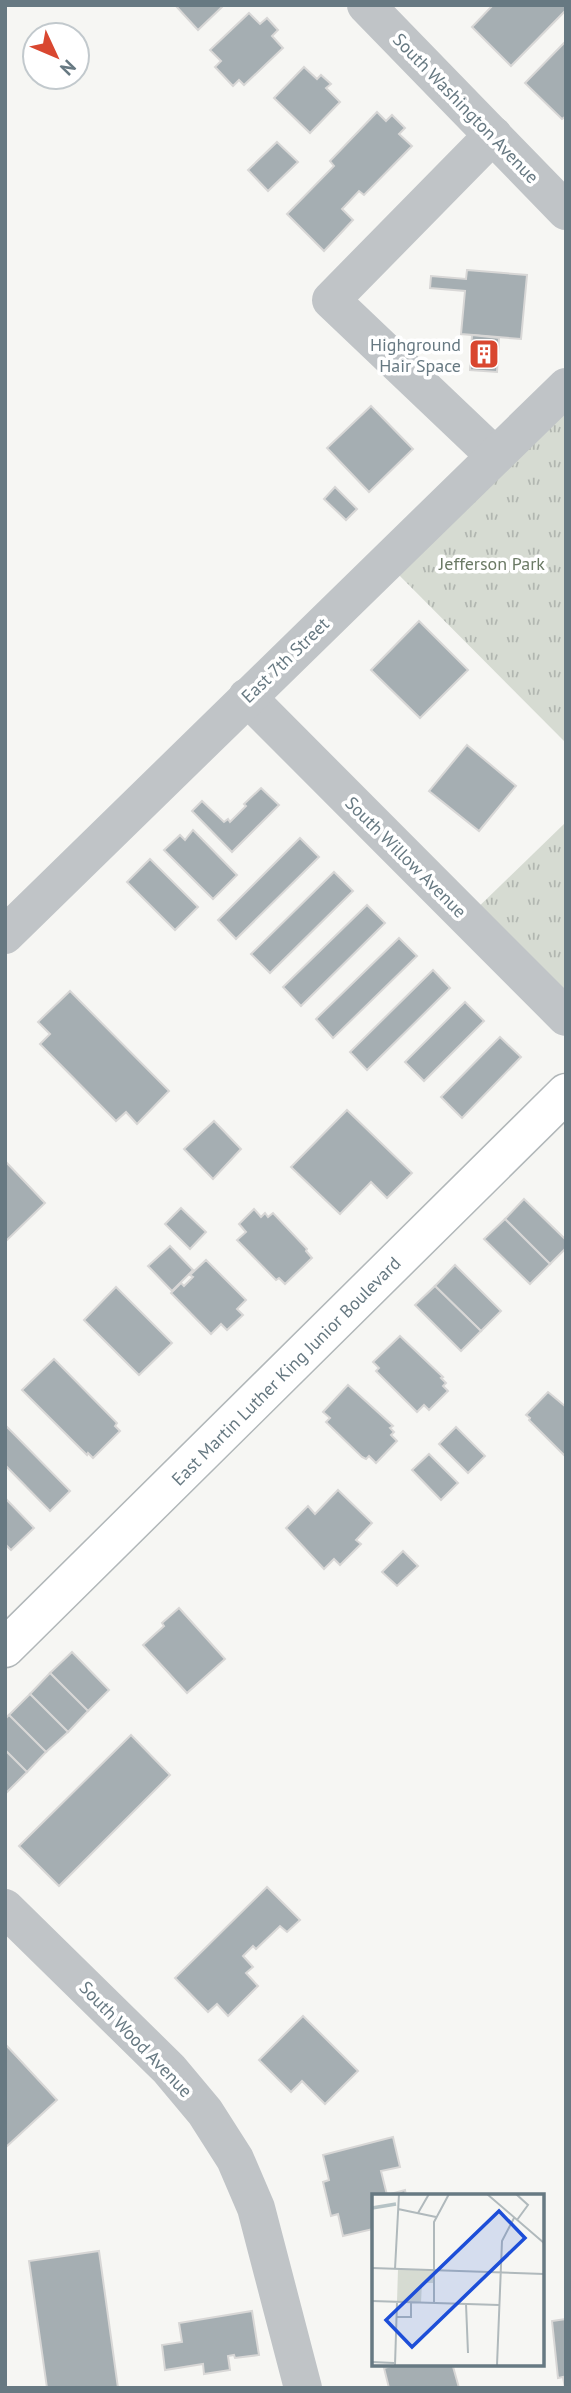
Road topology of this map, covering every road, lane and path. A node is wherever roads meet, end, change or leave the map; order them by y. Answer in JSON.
{"nodes":[{"id":1,"x":366,"y":5,"type":"edge"},
{"id":2,"x":493,"y":135,"type":"junction"},
{"id":3,"x":566,"y":211,"type":"edge"},
{"id":4,"x":566,"y":387,"type":"edge"},
{"id":5,"x":495,"y":456,"type":"junction"},
{"id":6,"x":247,"y":697,"type":"junction"},
{"id":7,"x":5,"y":935,"type":"edge"},
{"id":8,"x":566,"y":1017,"type":"edge"},
{"id":9,"x":566,"y":1093,"type":"edge"},
{"id":10,"x":5,"y":1648,"type":"edge"},
{"id":11,"x":5,"y":1908,"type":"edge"},
{"id":12,"x":303,"y":2388,"type":"edge"}],
"edges":[{"from":1,"to":2,"type":"street","name":"South Washington Avenue"},
{"from":2,"to":3,"type":"street","name":"South Washington Avenue"},
{"from":2,"to":5,"type":"street"},
{"from":4,"to":5,"type":"street","name":"East 7th Street"},
{"from":5,"to":6,"type":"street","name":"East 7th Street"},
{"from":6,"to":7,"type":"street","name":"East 7th Street"},
{"from":6,"to":8,"type":"street","name":"South Willow Avenue"},
{"from":9,"to":10,"type":"main road","name":"East Martin Luther King Junior Boulevard"},
{"from":11,"to":12,"type":"street","name":"South Wood Avenue"}]}
